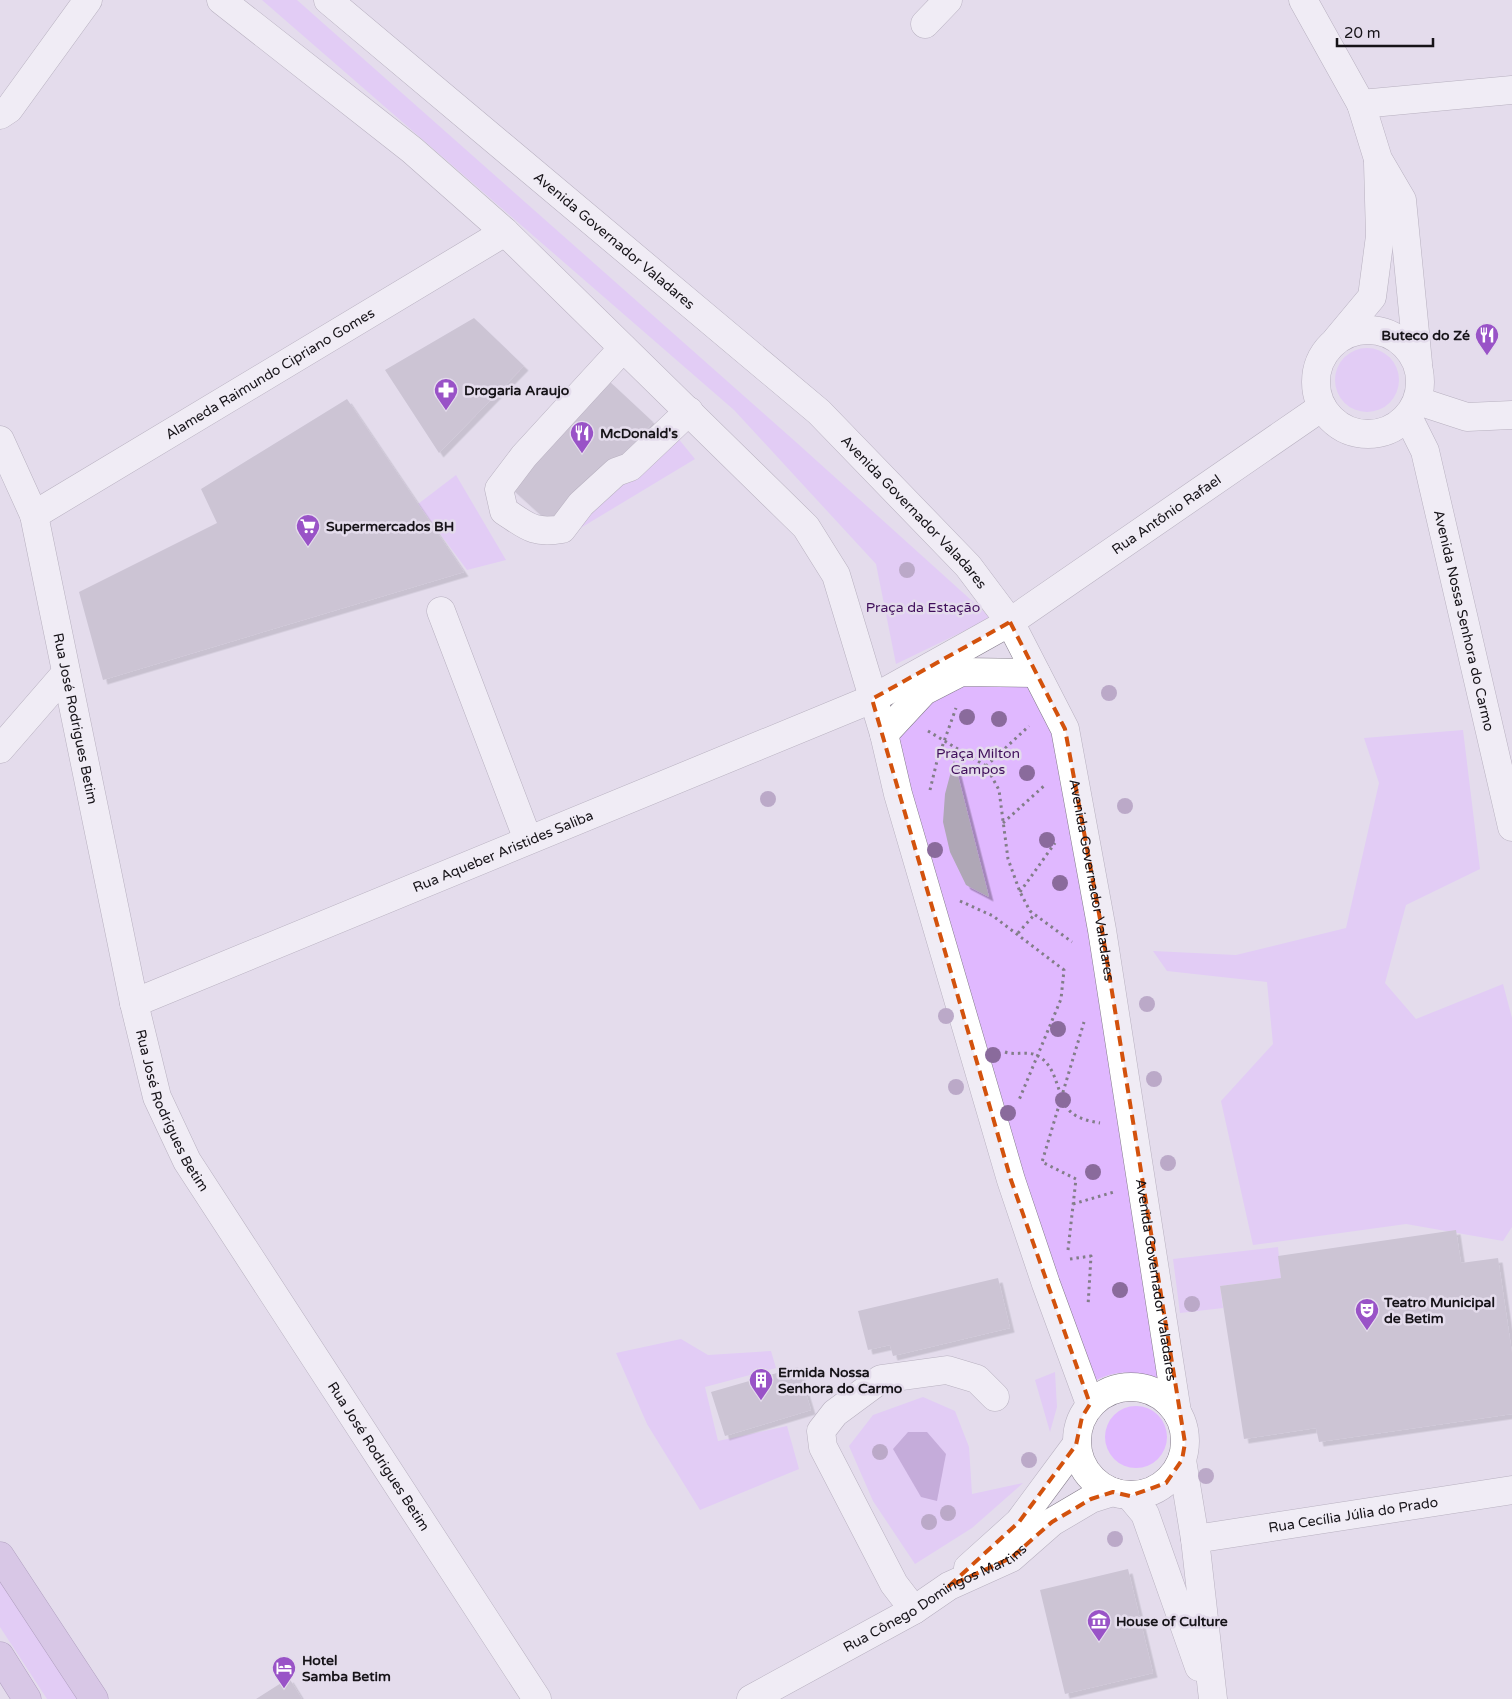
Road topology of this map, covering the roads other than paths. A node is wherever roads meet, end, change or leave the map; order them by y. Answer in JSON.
{"nodes":[{"id":1,"x":88,"y":0,"type":"edge"},
{"id":2,"x":221,"y":0,"type":"edge"},
{"id":3,"x":328,"y":0,"type":"edge"},
{"id":4,"x":948,"y":0,"type":"edge"},
{"id":5,"x":1303,"y":0,"type":"edge"},
{"id":6,"x":925,"y":24,"type":"dead end"},
{"id":7,"x":1512,"y":90,"type":"edge"},
{"id":8,"x":1361,"y":104,"type":"junction"},
{"id":9,"x":0,"y":115,"type":"edge"},
{"id":10,"x":1378,"y":159,"type":"junction"},
{"id":11,"x":505,"y":232,"type":"junction"},
{"id":12,"x":1334,"y":342,"type":"junction"},
{"id":13,"x":623,"y":348,"type":"junction"},
{"id":14,"x":1418,"y":363,"type":"junction"},
{"id":15,"x":1322,"y":407,"type":"junction"},
{"id":16,"x":1413,"y":409,"type":"junction"},
{"id":17,"x":689,"y":412,"type":"junction"},
{"id":18,"x":1512,"y":415,"type":"edge"},
{"id":19,"x":0,"y":440,"type":"edge"},
{"id":20,"x":34,"y":514,"type":"junction"},
{"id":21,"x":441,"y":611,"type":"dead end"},
{"id":22,"x":1010,"y":622,"type":"junction"},
{"id":23,"x":66,"y":673,"type":"junction"},
{"id":24,"x":1036,"y":673,"type":"junction"},
{"id":25,"x":872,"y":699,"type":"junction"},
{"id":26,"x":884,"y":734,"type":"junction"},
{"id":27,"x":0,"y":749,"type":"edge"},
{"id":28,"x":1512,"y":828,"type":"edge"},
{"id":29,"x":528,"y":840,"type":"junction"},
{"id":30,"x":134,"y":1003,"type":"junction"},
{"id":31,"x":995,"y":1397,"type":"dead end"},
{"id":32,"x":1090,"y":1404,"type":"junction"},
{"id":33,"x":1177,"y":1412,"type":"junction"},
{"id":34,"x":1076,"y":1445,"type":"junction"},
{"id":35,"x":1182,"y":1460,"type":"junction"},
{"id":36,"x":1512,"y":1490,"type":"edge"},
{"id":37,"x":1121,"y":1494,"type":"junction"},
{"id":38,"x":1195,"y":1539,"type":"junction"},
{"id":39,"x":0,"y":1556,"type":"edge"},
{"id":40,"x":949,"y":1586,"type":"junction"},
{"id":41,"x":914,"y":1610,"type":"junction"},
{"id":42,"x":0,"y":1656,"type":"edge"},
{"id":43,"x":27,"y":1699,"type":"edge"},
{"id":44,"x":94,"y":1699,"type":"edge"},
{"id":45,"x":537,"y":1699,"type":"edge"},
{"id":46,"x":751,"y":1699,"type":"edge"},
{"id":47,"x":1212,"y":1699,"type":"edge"}],
"edges":[{"from":1,"to":9,"type":"street"},
{"from":2,"to":11,"type":"street"},
{"from":3,"to":22,"type":"street","name":"Avenida Governador Valadares"},
{"from":4,"to":6,"type":"street"},
{"from":5,"to":8,"type":"street"},
{"from":7,"to":8,"type":"street"},
{"from":8,"to":10,"type":"street"},
{"from":10,"to":12,"type":"street"},
{"from":10,"to":14,"type":"street"},
{"from":11,"to":13,"type":"street"},
{"from":11,"to":20,"type":"street","name":"Alameda Raimundo Cipriano Gomes"},
{"from":12,"to":14,"type":"street"},
{"from":12,"to":15,"type":"street"},
{"from":13,"to":17,"type":"street"},
{"from":13,"to":17,"type":"street"},
{"from":14,"to":16,"type":"street"},
{"from":15,"to":16,"type":"street"},
{"from":15,"to":22,"type":"street","name":"Rua Antônio Rafael"},
{"from":16,"to":18,"type":"street"},
{"from":16,"to":28,"type":"street","name":"Avenida Nossa Senhora do Carmo"},
{"from":17,"to":25,"type":"street"},
{"from":19,"to":20,"type":"street","name":"Rua José Rodrigues Betim"},
{"from":20,"to":23,"type":"street","name":"Rua José Rodrigues Betim"},
{"from":21,"to":29,"type":"street"},
{"from":22,"to":24,"type":"street","name":"Avenida Governador Valadares"},
{"from":22,"to":25,"type":"street","name":"Rua Antônio Rafael"},
{"from":23,"to":27,"type":"street"},
{"from":23,"to":30,"type":"street","name":"Rua José Rodrigues Betim"},
{"from":24,"to":26,"type":"street"},
{"from":24,"to":33,"type":"street","name":"Avenida Governador Valadares"},
{"from":25,"to":26,"type":"street"},
{"from":25,"to":29,"type":"street","name":"Rua Aqueber Aristides Saliba"},
{"from":26,"to":32,"type":"street"},
{"from":29,"to":30,"type":"street","name":"Rua Aqueber Aristides Saliba"},
{"from":30,"to":45,"type":"street","name":"Rua José Rodrigues Betim"},
{"from":31,"to":41,"type":"street"},
{"from":32,"to":33,"type":"street"},
{"from":32,"to":34,"type":"street"},
{"from":33,"to":35,"type":"street"},
{"from":34,"to":37,"type":"street"},
{"from":34,"to":40,"type":"street"},
{"from":35,"to":37,"type":"street"},
{"from":35,"to":38,"type":"street"},
{"from":36,"to":38,"type":"street","name":"Rua Cecília Júlia do Prado"},
{"from":37,"to":40,"type":"street","name":"Rua Cônego Domingos Martins"},
{"from":37,"to":47,"type":"street"},
{"from":38,"to":47,"type":"street"},
{"from":39,"to":44,"type":"main road"},
{"from":40,"to":41,"type":"street","name":"Rua Cônego Domingos Martins"},
{"from":41,"to":46,"type":"street","name":"Rua Cônego Domingos Martins"},
{"from":42,"to":43,"type":"main road"}]}
